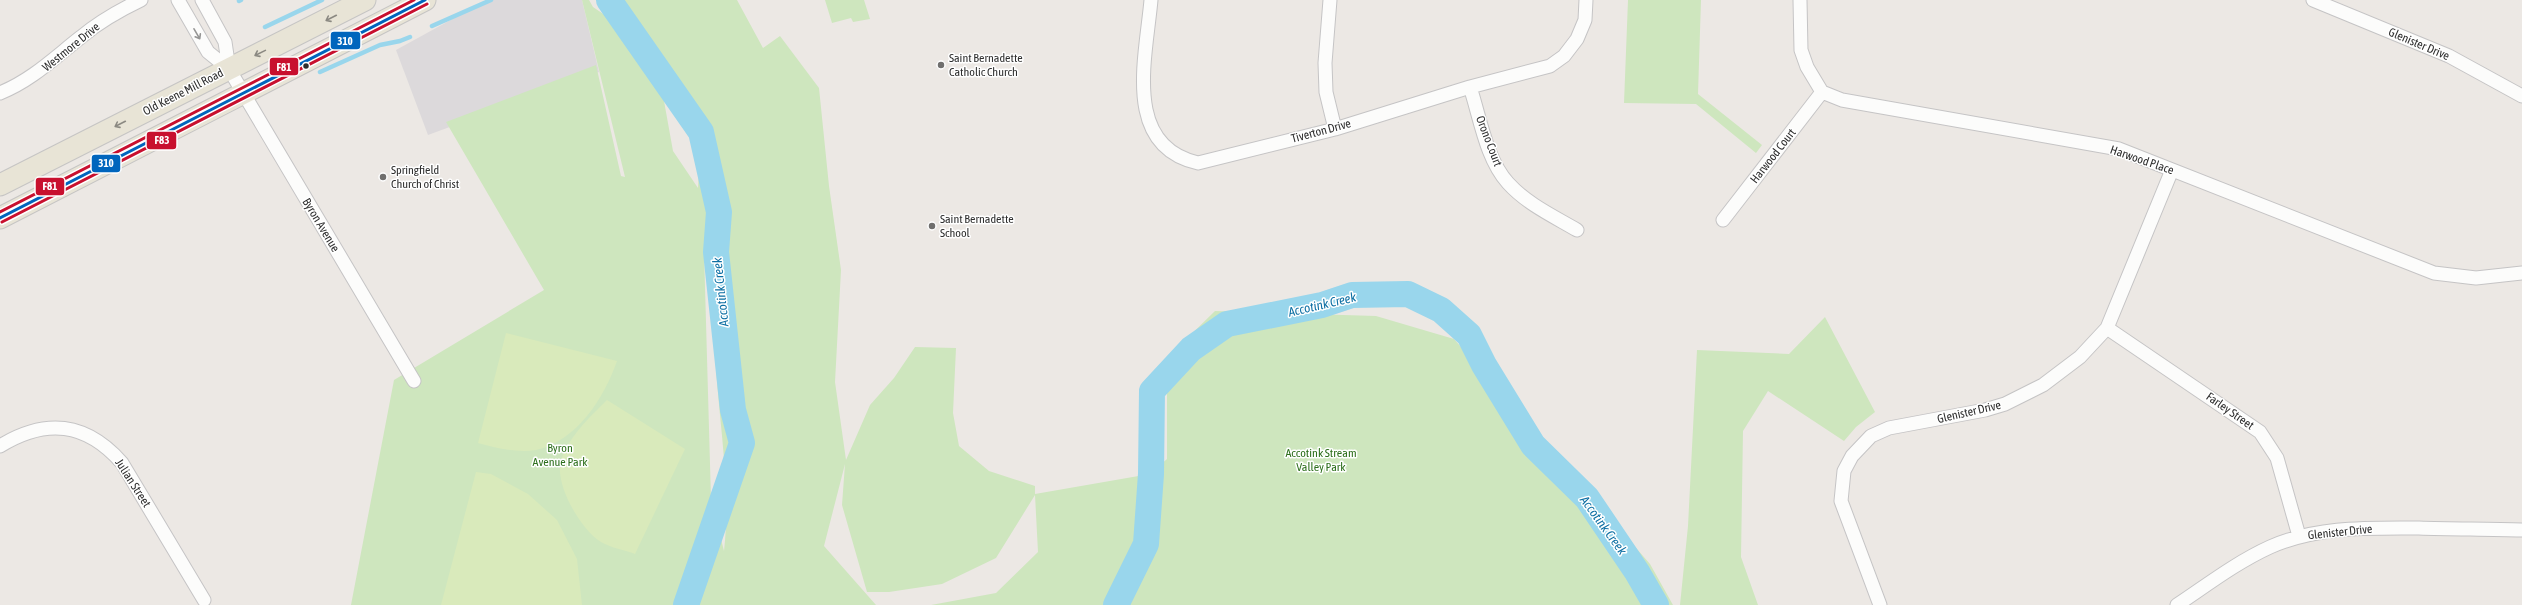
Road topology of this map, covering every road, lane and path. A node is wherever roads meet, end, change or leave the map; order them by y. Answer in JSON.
{"nodes":[{"id":1,"x":141,"y":0,"type":"edge"},
{"id":2,"x":178,"y":0,"type":"edge"},
{"id":3,"x":202,"y":0,"type":"edge"},
{"id":4,"x":365,"y":0,"type":"edge"},
{"id":5,"x":425,"y":0,"type":"edge"},
{"id":6,"x":1150,"y":0,"type":"edge"},
{"id":7,"x":1330,"y":0,"type":"edge"},
{"id":8,"x":1586,"y":0,"type":"edge"},
{"id":9,"x":1800,"y":0,"type":"edge"},
{"id":10,"x":2313,"y":0,"type":"edge"},
{"id":11,"x":229,"y":69,"type":"junction"},
{"id":12,"x":1470,"y":87,"type":"junction"},
{"id":13,"x":1822,"y":92,"type":"junction"},
{"id":14,"x":0,"y":93,"type":"edge"},
{"id":15,"x":244,"y":93,"type":"junction"},
{"id":16,"x":2522,"y":96,"type":"edge"},
{"id":17,"x":1335,"y":129,"type":"junction"},
{"id":18,"x":2172,"y":170,"type":"junction"},
{"id":19,"x":0,"y":185,"type":"edge"},
{"id":20,"x":0,"y":218,"type":"edge"},
{"id":21,"x":1723,"y":220,"type":"dead end"},
{"id":22,"x":1577,"y":230,"type":"dead end"},
{"id":23,"x":2522,"y":273,"type":"edge"},
{"id":24,"x":2107,"y":328,"type":"junction"},
{"id":25,"x":414,"y":381,"type":"dead end"},
{"id":26,"x":0,"y":446,"type":"edge"},
{"id":27,"x":2522,"y":530,"type":"edge"},
{"id":28,"x":2299,"y":536,"type":"junction"},
{"id":29,"x":204,"y":600,"type":"dead end"},
{"id":30,"x":1880,"y":605,"type":"edge"},
{"id":31,"x":2177,"y":605,"type":"edge"}],
"edges":[{"from":1,"to":14,"type":"street","name":"Westmore Drive"},
{"from":2,"to":11,"type":"street","one_way":true},
{"from":3,"to":11,"type":"street"},
{"from":4,"to":11,"type":"main road","name":"Old Keene Mill Road","one_way":true},
{"from":5,"to":15,"type":"main road"},
{"from":6,"to":17,"type":"street","name":"Tiverton Drive"},
{"from":7,"to":17,"type":"street"},
{"from":8,"to":12,"type":"street","name":"Tiverton Drive"},
{"from":9,"to":13,"type":"street"},
{"from":10,"to":16,"type":"street","name":"Glenister Drive"},
{"from":11,"to":15,"type":"street","name":"Byron Avenue"},
{"from":11,"to":19,"type":"main road","name":"Old Keene Mill Road","one_way":true},
{"from":12,"to":17,"type":"street","name":"Tiverton Drive"},
{"from":12,"to":22,"type":"street","name":"Orono Court"},
{"from":13,"to":18,"type":"street","name":"Harwood Place"},
{"from":13,"to":21,"type":"street","name":"Harwood Court"},
{"from":15,"to":20,"type":"main road"},
{"from":15,"to":25,"type":"street","name":"Byron Avenue"},
{"from":18,"to":23,"type":"street","name":"Harwood Place"},
{"from":18,"to":24,"type":"street","name":"Glenister Drive"},
{"from":24,"to":28,"type":"street","name":"Farley Street"},
{"from":24,"to":30,"type":"street","name":"Glenister Drive"},
{"from":26,"to":29,"type":"street","name":"Julian Street"},
{"from":27,"to":28,"type":"street","name":"Glenister Drive"},
{"from":28,"to":31,"type":"street","name":"Glenister Drive"}]}
